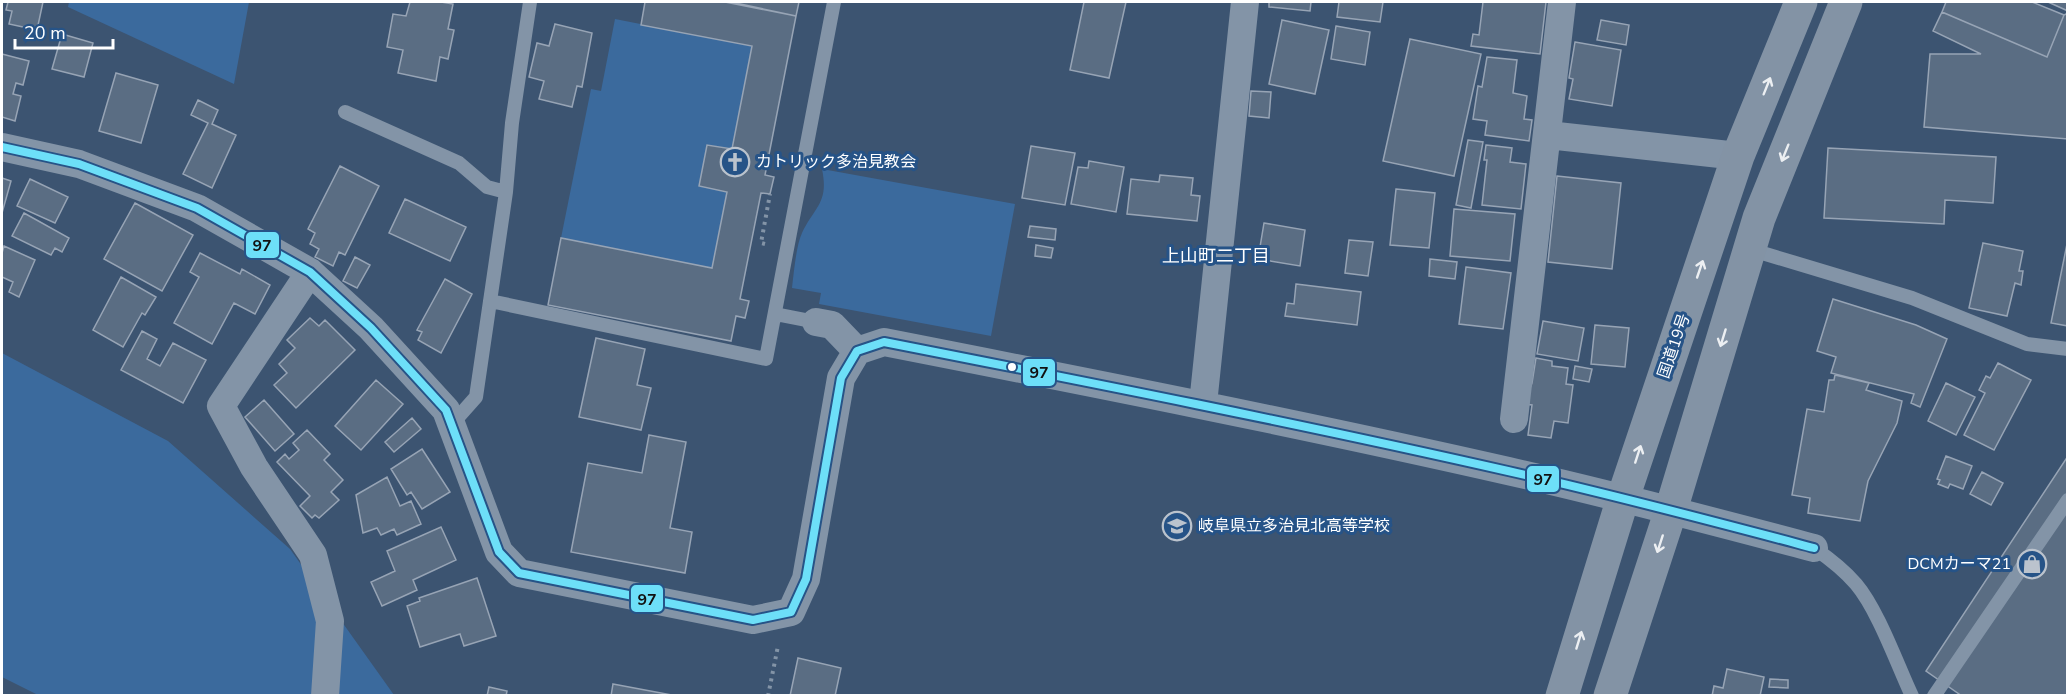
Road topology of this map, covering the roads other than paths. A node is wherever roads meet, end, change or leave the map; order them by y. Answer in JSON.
{"nodes":[{"id":1,"x":530,"y":2,"type":"edge"},
{"id":2,"x":834,"y":2,"type":"edge"},
{"id":3,"x":1245,"y":2,"type":"edge"},
{"id":4,"x":1562,"y":2,"type":"edge"},
{"id":5,"x":1801,"y":2,"type":"edge"},
{"id":6,"x":1846,"y":2,"type":"edge"},
{"id":7,"x":345,"y":112,"type":"dead end"},
{"id":8,"x":1548,"y":135,"type":"junction"},
{"id":9,"x":2,"y":147,"type":"edge"},
{"id":10,"x":1738,"y":156,"type":"junction"},
{"id":11,"x":506,"y":192,"type":"junction"},
{"id":12,"x":1749,"y":249,"type":"junction"},
{"id":13,"x":310,"y":272,"type":"junction"},
{"id":14,"x":490,"y":301,"type":"junction"},
{"id":15,"x":775,"y":314,"type":"junction"},
{"id":16,"x":816,"y":322,"type":"joint"},
{"id":17,"x":2067,"y":349,"type":"edge"},
{"id":18,"x":857,"y":351,"type":"junction"},
{"id":19,"x":1203,"y":404,"type":"junction"},
{"id":20,"x":1514,"y":419,"type":"dead end"},
{"id":21,"x":452,"y":424,"type":"junction"},
{"id":22,"x":1623,"y":498,"type":"junction"},
{"id":23,"x":2067,"y":500,"type":"edge"},
{"id":24,"x":1671,"y":510,"type":"junction"},
{"id":25,"x":1814,"y":548,"type":"joint"},
{"id":26,"x":325,"y":696,"type":"edge"},
{"id":27,"x":1562,"y":696,"type":"edge"},
{"id":28,"x":1610,"y":696,"type":"edge"},
{"id":29,"x":1912,"y":696,"type":"edge"},
{"id":30,"x":1934,"y":696,"type":"edge"}],
"edges":[{"from":1,"to":11,"type":"lane"},
{"from":2,"to":15,"type":"lane"},
{"from":3,"to":19,"type":"street"},
{"from":4,"to":8,"type":"street"},
{"from":10,"to":5,"type":"highway","name":"国道19号","one_way":true},
{"from":6,"to":12,"type":"highway","one_way":true},
{"from":7,"to":11,"type":"lane"},
{"from":8,"to":10,"type":"street"},
{"from":8,"to":20,"type":"street"},
{"from":9,"to":13,"type":"street"},
{"from":22,"to":10,"type":"highway","name":"国道19号","one_way":true},
{"from":11,"to":14,"type":"lane"},
{"from":12,"to":17,"type":"lane"},
{"from":12,"to":24,"type":"highway","one_way":true},
{"from":13,"to":21,"type":"street"},
{"from":13,"to":26,"type":"street"},
{"from":14,"to":15,"type":"lane"},
{"from":14,"to":21,"type":"lane"},
{"from":15,"to":16,"type":"lane"},
{"from":16,"to":18,"type":"street"},
{"from":18,"to":19,"type":"street"},
{"from":18,"to":21,"type":"street"},
{"from":19,"to":22,"type":"street"},
{"from":22,"to":24,"type":"street"},
{"from":27,"to":22,"type":"highway","name":"国道19号","one_way":true},
{"from":23,"to":30,"type":"lane"},
{"from":24,"to":25,"type":"street"},
{"from":24,"to":28,"type":"highway","one_way":true},
{"from":25,"to":29,"type":"lane"}]}
